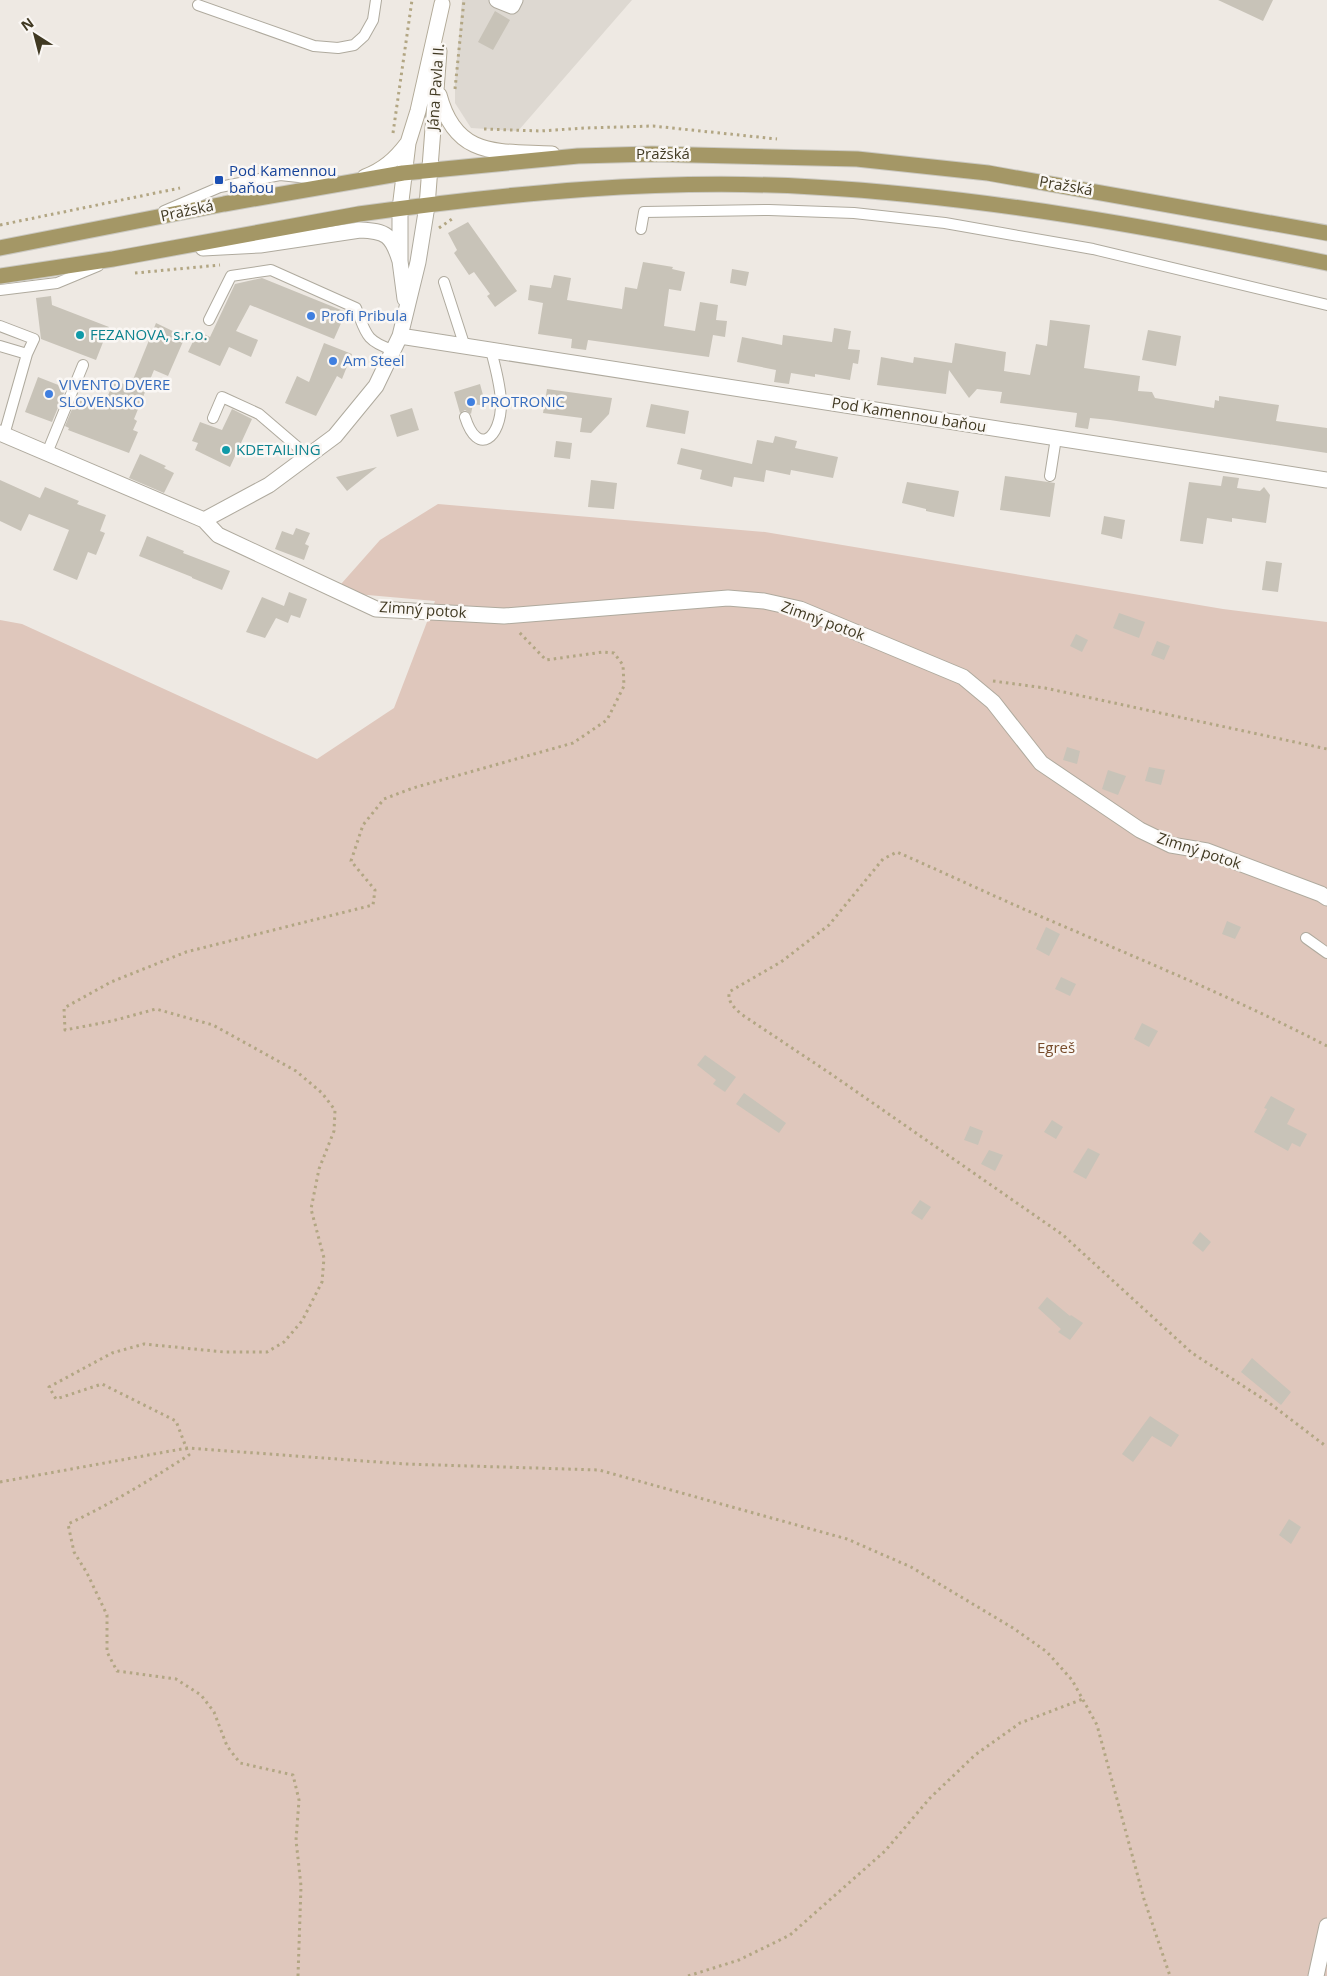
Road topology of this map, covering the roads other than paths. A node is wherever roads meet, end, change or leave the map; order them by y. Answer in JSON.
{"nodes":[{"id":1,"x":376,"y":0,"type":"edge"},
{"id":2,"x":497,"y":0,"type":"edge"},
{"id":3,"x":515,"y":0,"type":"edge"},
{"id":4,"x":442,"y":2,"type":"edge"},
{"id":5,"x":198,"y":5,"type":"dead end"},
{"id":6,"x":437,"y":86,"type":"junction"},
{"id":7,"x":408,"y":143,"type":"junction"},
{"id":8,"x":578,"y":156,"type":"junction"},
{"id":9,"x":429,"y":170,"type":"junction"},
{"id":10,"x":403,"y":173,"type":"junction"},
{"id":11,"x":354,"y":182,"type":"junction"},
{"id":12,"x":427,"y":206,"type":"junction"},
{"id":13,"x":400,"y":209,"type":"junction"},
{"id":14,"x":641,"y":229,"type":"dead end"},
{"id":15,"x":1327,"y":233,"type":"edge"},
{"id":16,"x":0,"y":248,"type":"edge"},
{"id":17,"x":172,"y":249,"type":"junction"},
{"id":18,"x":113,"y":259,"type":"junction"},
{"id":19,"x":400,"y":261,"type":"junction"},
{"id":20,"x":1327,"y":263,"type":"edge"},
{"id":21,"x":0,"y":276,"type":"edge"},
{"id":22,"x":444,"y":282,"type":"dead end"},
{"id":23,"x":0,"y":290,"type":"edge"},
{"id":24,"x":1327,"y":305,"type":"edge"},
{"id":25,"x":406,"y":308,"type":"junction"},
{"id":26,"x":209,"y":320,"type":"dead end"},
{"id":27,"x":0,"y":326,"type":"edge"},
{"id":28,"x":400,"y":336,"type":"junction"},
{"id":29,"x":0,"y":346,"type":"edge"},
{"id":30,"x":465,"y":347,"type":"junction"},
{"id":31,"x":393,"y":350,"type":"junction"},
{"id":32,"x":491,"y":350,"type":"junction"},
{"id":33,"x":27,"y":354,"type":"junction"},
{"id":34,"x":82,"y":365,"type":"dead end"},
{"id":35,"x":465,"y":417,"type":"dead end"},
{"id":36,"x":213,"y":418,"type":"dead end"},
{"id":37,"x":2,"y":434,"type":"edge"},
{"id":38,"x":1056,"y":438,"type":"junction"},
{"id":39,"x":47,"y":453,"type":"junction"},
{"id":40,"x":308,"y":456,"type":"junction"},
{"id":41,"x":1050,"y":476,"type":"dead end"},
{"id":42,"x":1327,"y":480,"type":"edge"},
{"id":43,"x":204,"y":520,"type":"junction"},
{"id":44,"x":1327,"y":898,"type":"edge"},
{"id":45,"x":1306,"y":938,"type":"dead end"},
{"id":46,"x":1327,"y":953,"type":"edge"},
{"id":47,"x":1327,"y":1926,"type":"edge"},
{"id":48,"x":1316,"y":1976,"type":"edge"}],
"edges":[{"from":1,"to":5,"type":"lane"},
{"from":2,"to":3,"type":"street"},
{"from":4,"to":6,"type":"street","name":"Jána Pavla II."},
{"from":4,"to":7,"type":"street","name":"Jána Pavla II."},
{"from":6,"to":8,"type":"street"},
{"from":6,"to":9,"type":"street","name":"Jána Pavla II."},
{"from":7,"to":10,"type":"street","name":"Jána Pavla II."},
{"from":7,"to":11,"type":"street"},
{"from":8,"to":9,"type":"main road","name":"Pražská"},
{"from":8,"to":15,"type":"main road","name":"Pražská"},
{"from":9,"to":10,"type":"main road","name":"Pražská"},
{"from":9,"to":12,"type":"street","name":"Jána Pavla II."},
{"from":10,"to":11,"type":"main road","name":"Pražská"},
{"from":10,"to":13,"type":"street","name":"Jána Pavla II."},
{"from":11,"to":16,"type":"main road","name":"Pražská"},
{"from":12,"to":13,"type":"main road","name":"Pražská"},
{"from":12,"to":20,"type":"main road","name":"Pražská"},
{"from":12,"to":25,"type":"street"},
{"from":13,"to":17,"type":"main road","name":"Pražská"},
{"from":13,"to":19,"type":"street"},
{"from":14,"to":24,"type":"lane"},
{"from":17,"to":18,"type":"main road","name":"Pražská"},
{"from":17,"to":19,"type":"street","name":"Pražská"},
{"from":18,"to":21,"type":"main road","name":"Pražská"},
{"from":18,"to":23,"type":"lane"},
{"from":19,"to":25,"type":"street"},
{"from":22,"to":30,"type":"lane"},
{"from":25,"to":28,"type":"street"},
{"from":26,"to":31,"type":"lane"},
{"from":27,"to":33,"type":"lane"},
{"from":28,"to":30,"type":"street","name":"Pod Kamennou baňou"},
{"from":28,"to":31,"type":"street"},
{"from":29,"to":33,"type":"lane"},
{"from":30,"to":32,"type":"street","name":"Pod Kamennou baňou"},
{"from":31,"to":40,"type":"street"},
{"from":32,"to":35,"type":"lane"},
{"from":32,"to":38,"type":"street","name":"Pod Kamennou baňou"},
{"from":33,"to":37,"type":"lane"},
{"from":34,"to":39,"type":"lane"},
{"from":36,"to":40,"type":"lane"},
{"from":37,"to":39,"type":"street"},
{"from":38,"to":41,"type":"lane"},
{"from":38,"to":42,"type":"street","name":"Pod Kamennou baňou"},
{"from":39,"to":43,"type":"street"},
{"from":40,"to":43,"type":"street"},
{"from":43,"to":44,"type":"street","name":"Zimný potok"},
{"from":45,"to":46,"type":"lane"},
{"from":47,"to":48,"type":"street"}]}
